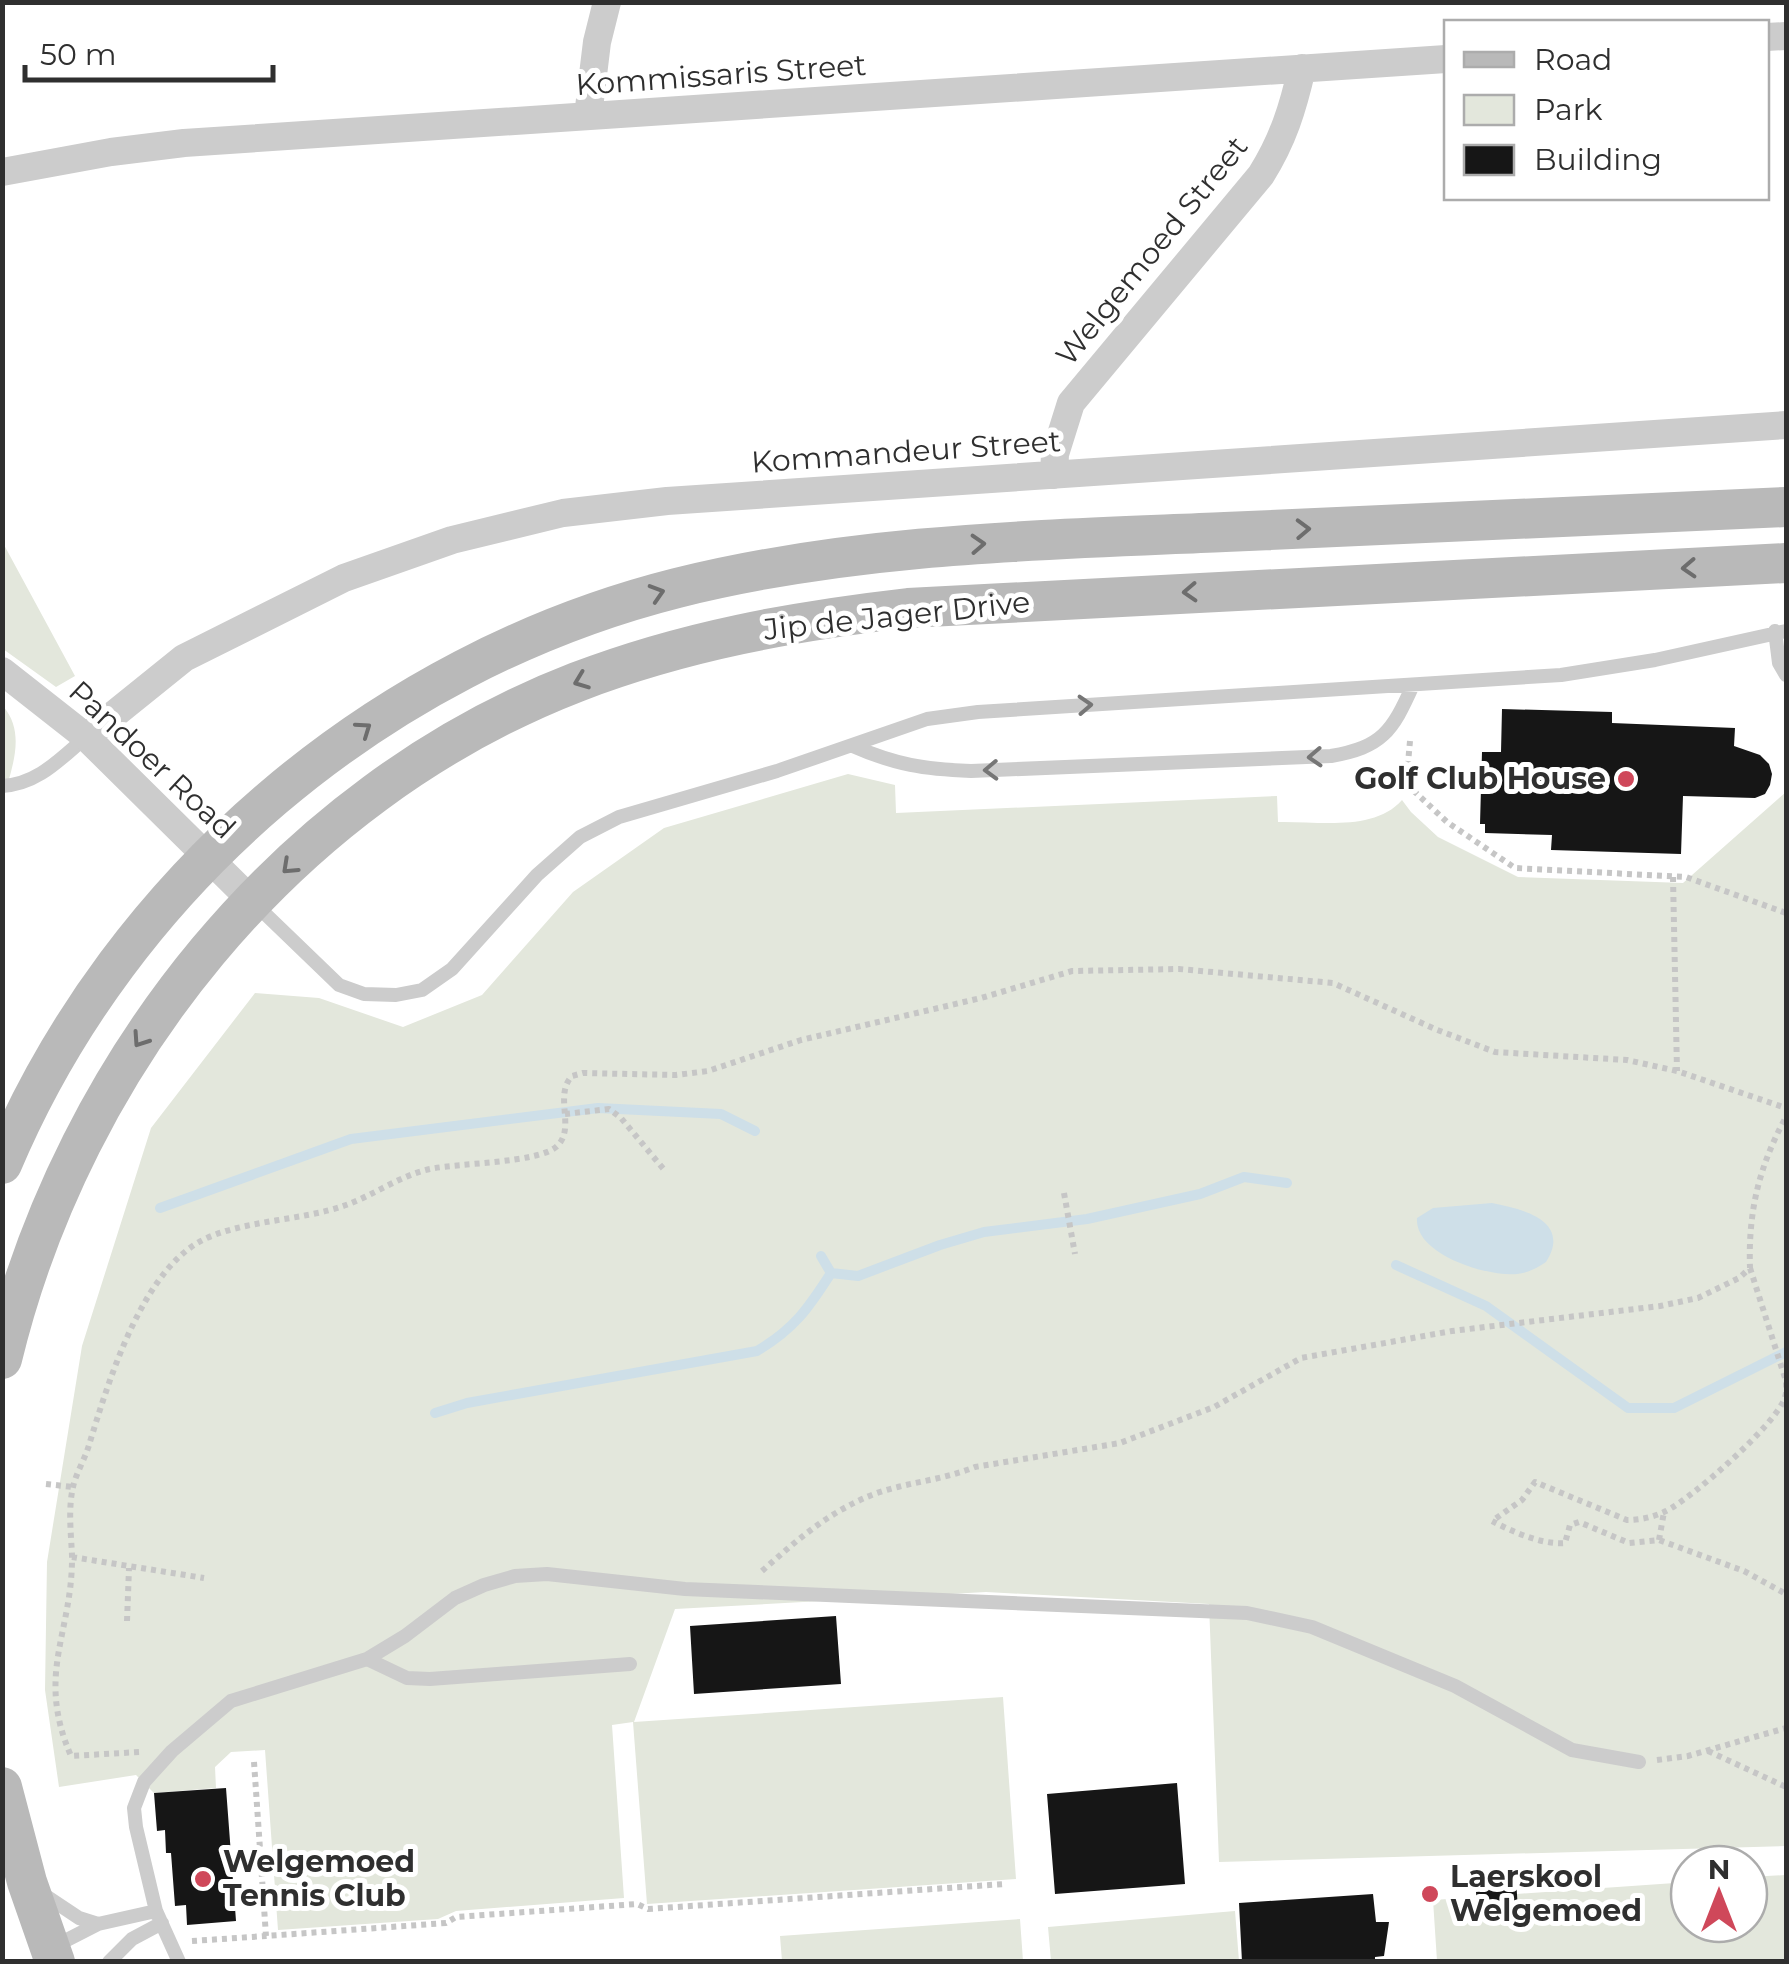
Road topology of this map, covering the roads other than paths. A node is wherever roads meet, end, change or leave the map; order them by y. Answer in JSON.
{"nodes":[{"id":1,"x":607,"y":2,"type":"edge"},
{"id":2,"x":1444,"y":59,"type":"edge"},
{"id":3,"x":1302,"y":68,"type":"junction"},
{"id":4,"x":588,"y":116,"type":"junction"},
{"id":5,"x":2,"y":172,"type":"edge"},
{"id":6,"x":1786,"y":424,"type":"edge"},
{"id":7,"x":1054,"y":475,"type":"junction"},
{"id":8,"x":1786,"y":507,"type":"edge"},
{"id":9,"x":1786,"y":564,"type":"edge"},
{"id":10,"x":1781,"y":631,"type":"edge"},
{"id":11,"x":2,"y":671,"type":"edge"},
{"id":12,"x":1786,"y":675,"type":"edge"},
{"id":13,"x":1413,"y":686,"type":"junction"},
{"id":14,"x":86,"y":737,"type":"junction"},
{"id":15,"x":853,"y":746,"type":"junction"},
{"id":16,"x":2,"y":786,"type":"edge"},
{"id":17,"x":208,"y":858,"type":"junction"},
{"id":18,"x":253,"y":902,"type":"junction"},
{"id":19,"x":2,"y":1164,"type":"edge"},
{"id":20,"x":2,"y":1360,"type":"edge"},
{"id":21,"x":366,"y":1659,"type":"junction"},
{"id":22,"x":630,"y":1664,"type":"dead end"},
{"id":23,"x":1639,"y":1762,"type":"dead end"},
{"id":24,"x":2,"y":1787,"type":"edge"},
{"id":25,"x":27,"y":1882,"type":"junction"},
{"id":26,"x":159,"y":1917,"type":"junction"},
{"id":27,"x":98,"y":1924,"type":"junction"},
{"id":28,"x":47,"y":1957,"type":"edge"},
{"id":29,"x":109,"y":1962,"type":"edge"},
{"id":30,"x":179,"y":1962,"type":"edge"}],
"edges":[{"from":1,"to":4,"type":"street"},
{"from":2,"to":3,"type":"street","name":"Kommissaris Street"},
{"from":3,"to":4,"type":"street","name":"Kommissaris Street"},
{"from":3,"to":7,"type":"street","name":"Welgemoed Street"},
{"from":4,"to":5,"type":"street","name":"Kommissaris Street"},
{"from":6,"to":7,"type":"street","name":"Kommandeur Street"},
{"from":7,"to":14,"type":"street","name":"Kommandeur Street"},
{"from":17,"to":8,"type":"main road","name":"Jip de Jager Drive","one_way":true},
{"from":9,"to":18,"type":"main road","name":"Jip de Jager Drive","one_way":true},
{"from":10,"to":12,"type":"lane"},
{"from":10,"to":13,"type":"lane"},
{"from":11,"to":14,"type":"street","name":"Pandoer Road"},
{"from":15,"to":13,"type":"lane","one_way":true},
{"from":13,"to":15,"type":"lane","one_way":true},
{"from":14,"to":16,"type":"lane"},
{"from":14,"to":17,"type":"street","name":"Pandoer Road"},
{"from":15,"to":18,"type":"lane"},
{"from":17,"to":18,"type":"street","name":"Pandoer Road"},
{"from":17,"to":19,"type":"main road","name":"Jip de Jager Drive"},
{"from":18,"to":20,"type":"main road","name":"Jip de Jager Drive","one_way":true},
{"from":21,"to":22,"type":"lane"},
{"from":21,"to":23,"type":"lane"},
{"from":21,"to":26,"type":"lane"},
{"from":24,"to":25,"type":"main road"},
{"from":25,"to":27,"type":"lane"},
{"from":25,"to":28,"type":"main road"},
{"from":26,"to":27,"type":"lane"},
{"from":26,"to":29,"type":"lane"},
{"from":26,"to":30,"type":"lane"},
{"from":27,"to":28,"type":"lane"}]}
